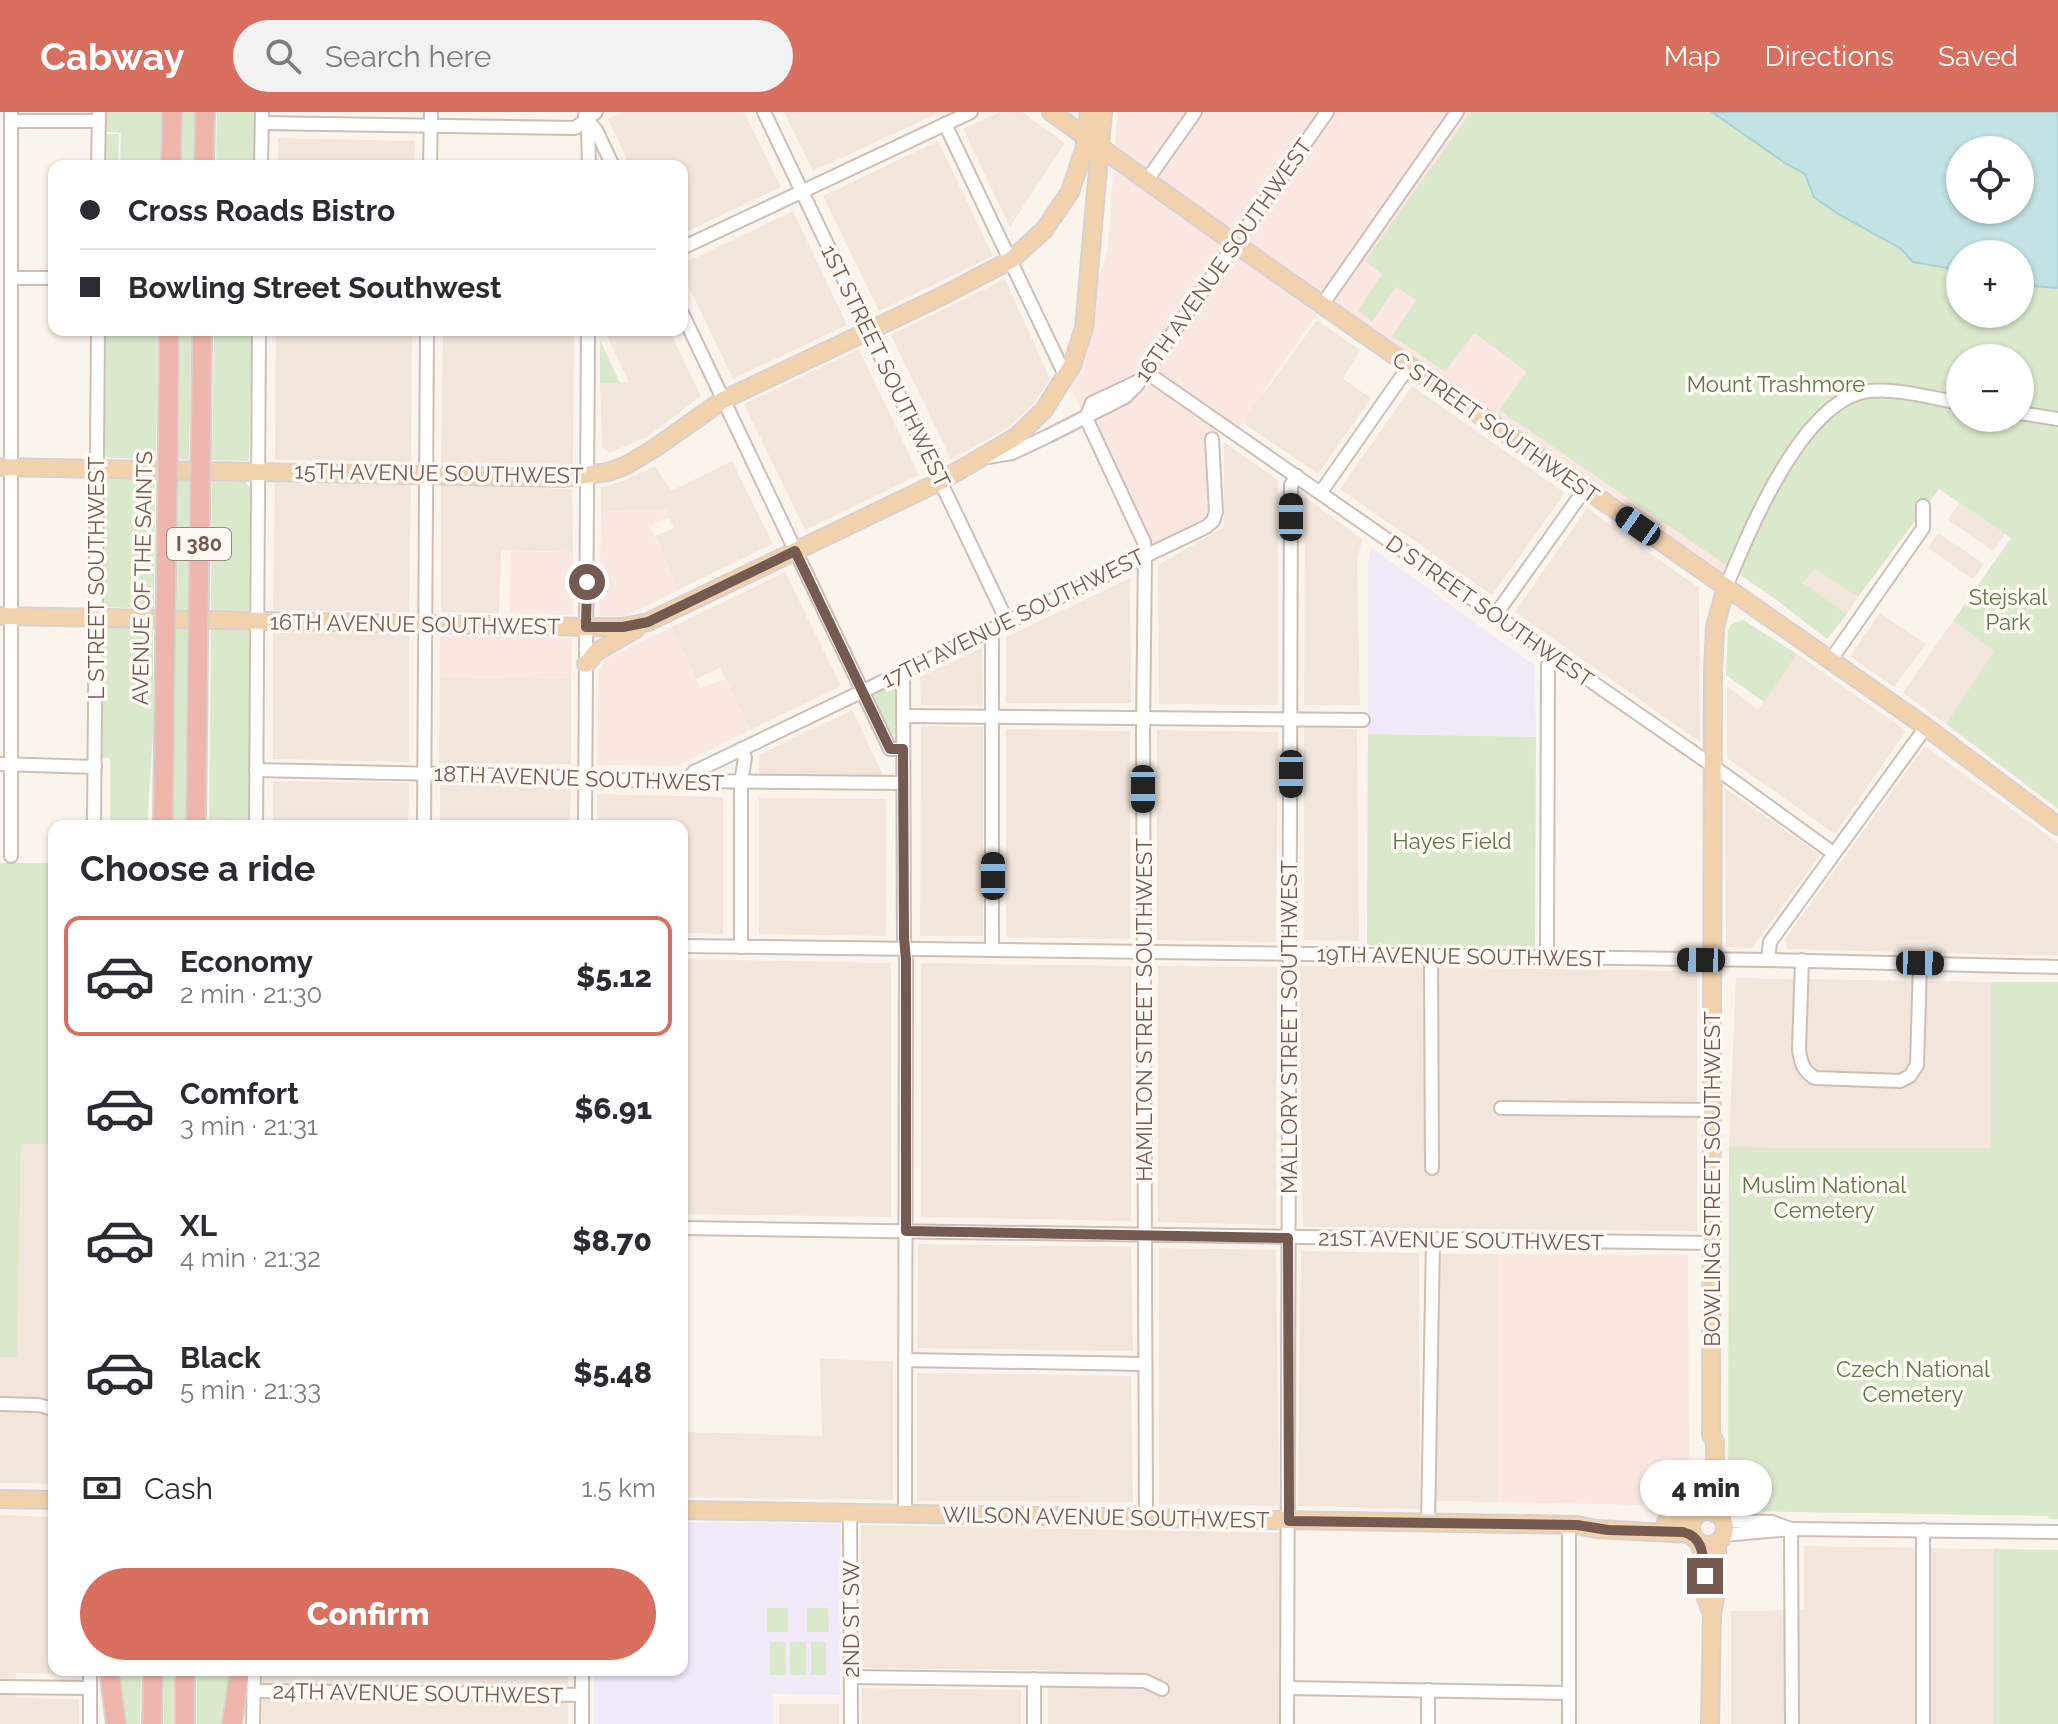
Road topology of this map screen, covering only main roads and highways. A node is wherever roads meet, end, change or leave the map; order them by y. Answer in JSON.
{"nodes":[{"id":1,"x":172,"y":112,"type":"edge"},
{"id":2,"x":205,"y":112,"type":"edge"},
{"id":3,"x":1051,"y":112,"type":"edge"},
{"id":4,"x":1089,"y":112,"type":"edge"},
{"id":5,"x":1103,"y":112,"type":"edge"},
{"id":6,"x":1093,"y":142,"type":"junction"},
{"id":7,"x":171,"y":160,"type":"edge"},
{"id":8,"x":204,"y":160,"type":"edge"},
{"id":9,"x":169,"y":336,"type":"edge"},
{"id":10,"x":202,"y":336,"type":"edge"},
{"id":11,"x":5,"y":467,"type":"edge"},
{"id":12,"x":1726,"y":587,"type":"junction"},
{"id":13,"x":5,"y":616,"type":"edge"},
{"id":14,"x":648,"y":622,"type":"junction"},
{"id":15,"x":586,"y":664,"type":"road end"},
{"id":16,"x":164,"y":764,"type":"junction"},
{"id":17,"x":151,"y":820,"type":"edge"},
{"id":18,"x":163,"y":820,"type":"edge"},
{"id":19,"x":199,"y":820,"type":"edge"},
{"id":20,"x":2058,"y":826,"type":"edge"},
{"id":21,"x":0,"y":1499,"type":"edge"},
{"id":22,"x":48,"y":1500,"type":"edge"},
{"id":23,"x":688,"y":1510,"type":"edge"},
{"id":24,"x":1708,"y":1528,"type":"junction"},
{"id":25,"x":110,"y":1676,"type":"edge"},
{"id":26,"x":153,"y":1676,"type":"edge"},
{"id":27,"x":185,"y":1676,"type":"edge"},
{"id":28,"x":239,"y":1676,"type":"edge"},
{"id":29,"x":116,"y":1724,"type":"edge"},
{"id":30,"x":152,"y":1724,"type":"edge"},
{"id":31,"x":185,"y":1724,"type":"edge"},
{"id":32,"x":232,"y":1724,"type":"edge"},
{"id":33,"x":1710,"y":1724,"type":"edge"}],
"edges":[{"from":1,"to":7,"type":"highway"},
{"from":2,"to":8,"type":"highway"},
{"from":3,"to":6,"type":"main road","name":"C STREET SOUTHWEST"},
{"from":4,"to":6,"type":"main road"},
{"from":5,"to":6,"type":"main road"},
{"from":6,"to":11,"type":"main road","name":"15TH AVENUE SOUTHWEST"},
{"from":6,"to":12,"type":"main road","name":"C STREET SOUTHWEST"},
{"from":6,"to":14,"type":"main road","name":"16TH AVENUE SOUTHWEST"},
{"from":9,"to":16,"type":"highway","name":"AVENUE OF THE SAINTS","number":"I 380","bridge":true},
{"from":10,"to":19,"type":"highway","number":"I 380","bridge":true},
{"from":12,"to":20,"type":"main road","name":"C STREET SOUTHWEST"},
{"from":12,"to":24,"type":"main road","name":"BOWLING STREET SOUTHWEST"},
{"from":13,"to":14,"type":"main road","name":"16TH AVENUE SOUTHWEST"},
{"from":14,"to":15,"type":"main road"},
{"from":16,"to":17,"type":"highway"},
{"from":16,"to":18,"type":"highway","name":"AVENUE OF THE SAINTS","number":"I 380"},
{"from":21,"to":22,"type":"main road"},
{"from":23,"to":24,"type":"main road","name":"WILSON AVENUE SOUTHWEST"},
{"from":24,"to":33,"type":"main road","name":"BOWLING STREET SOUTHWEST"},
{"from":25,"to":29,"type":"highway"},
{"from":26,"to":30,"type":"highway"},
{"from":27,"to":31,"type":"highway"},
{"from":28,"to":32,"type":"highway"}]}
